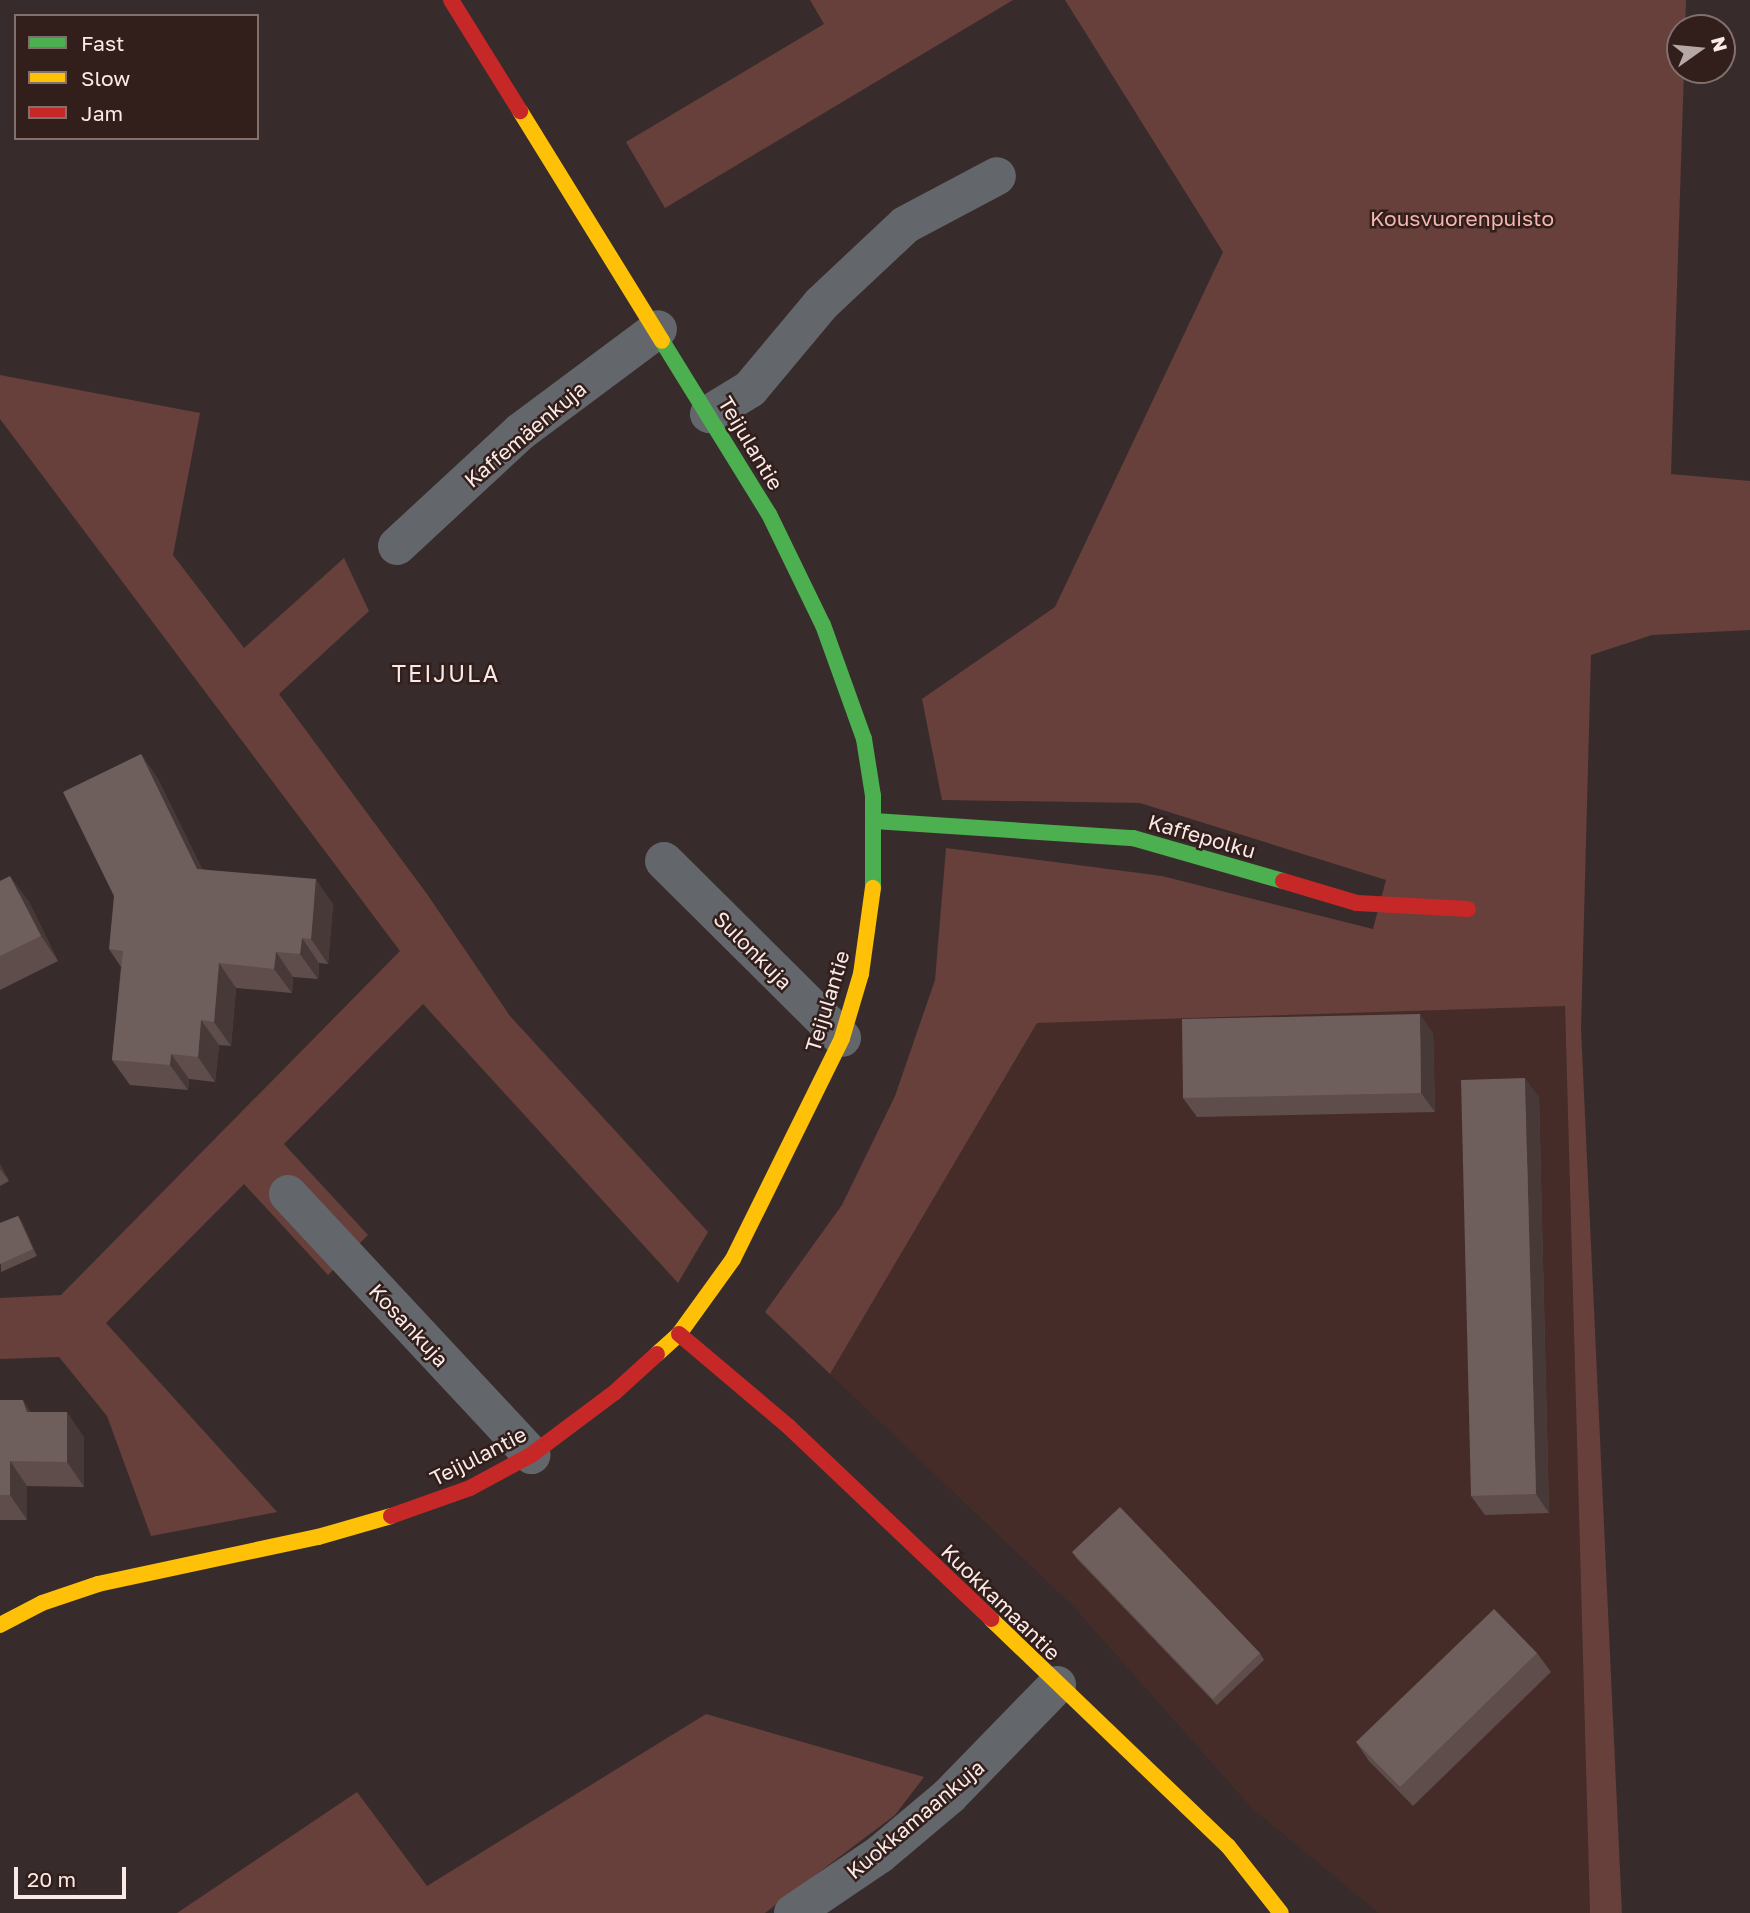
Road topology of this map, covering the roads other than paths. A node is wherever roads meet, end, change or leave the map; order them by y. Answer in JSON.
{"nodes":[{"id":1,"x":452,"y":0,"type":"edge"},
{"id":2,"x":997,"y":176,"type":"dead end"},
{"id":3,"x":658,"y":329,"type":"junction"},
{"id":4,"x":709,"y":414,"type":"junction"},
{"id":5,"x":397,"y":546,"type":"dead end"},
{"id":6,"x":874,"y":821,"type":"junction"},
{"id":7,"x":664,"y":861,"type":"dead end"},
{"id":8,"x":1468,"y":909,"type":"dead end"},
{"id":9,"x":842,"y":1038,"type":"junction"},
{"id":10,"x":288,"y":1194,"type":"dead end"},
{"id":11,"x":679,"y":1334,"type":"junction"},
{"id":12,"x":531,"y":1455,"type":"junction"},
{"id":13,"x":0,"y":1625,"type":"edge"},
{"id":14,"x":1057,"y":1685,"type":"junction"},
{"id":15,"x":793,"y":1913,"type":"edge"},
{"id":16,"x":1281,"y":1913,"type":"edge"}],
"edges":[{"from":1,"to":3,"type":"street","name":"Teijulantie"},
{"from":2,"to":4,"type":"street"},
{"from":3,"to":4,"type":"street","name":"Teijulantie"},
{"from":3,"to":5,"type":"street","name":"Kaffemäenkuja"},
{"from":4,"to":6,"type":"street","name":"Teijulantie"},
{"from":6,"to":8,"type":"street","name":"Kaffepolku"},
{"from":6,"to":9,"type":"street","name":"Teijulantie"},
{"from":7,"to":9,"type":"street","name":"Sulonkuja"},
{"from":9,"to":11,"type":"street","name":"Teijulantie"},
{"from":10,"to":12,"type":"street","name":"Kosankuja"},
{"from":11,"to":12,"type":"street","name":"Teijulantie"},
{"from":11,"to":14,"type":"street","name":"Kuokkamaantie"},
{"from":12,"to":13,"type":"street","name":"Teijulantie"},
{"from":14,"to":15,"type":"street","name":"Kuokkamaankuja"},
{"from":14,"to":16,"type":"street","name":"Kuokkamaantie"}]}
